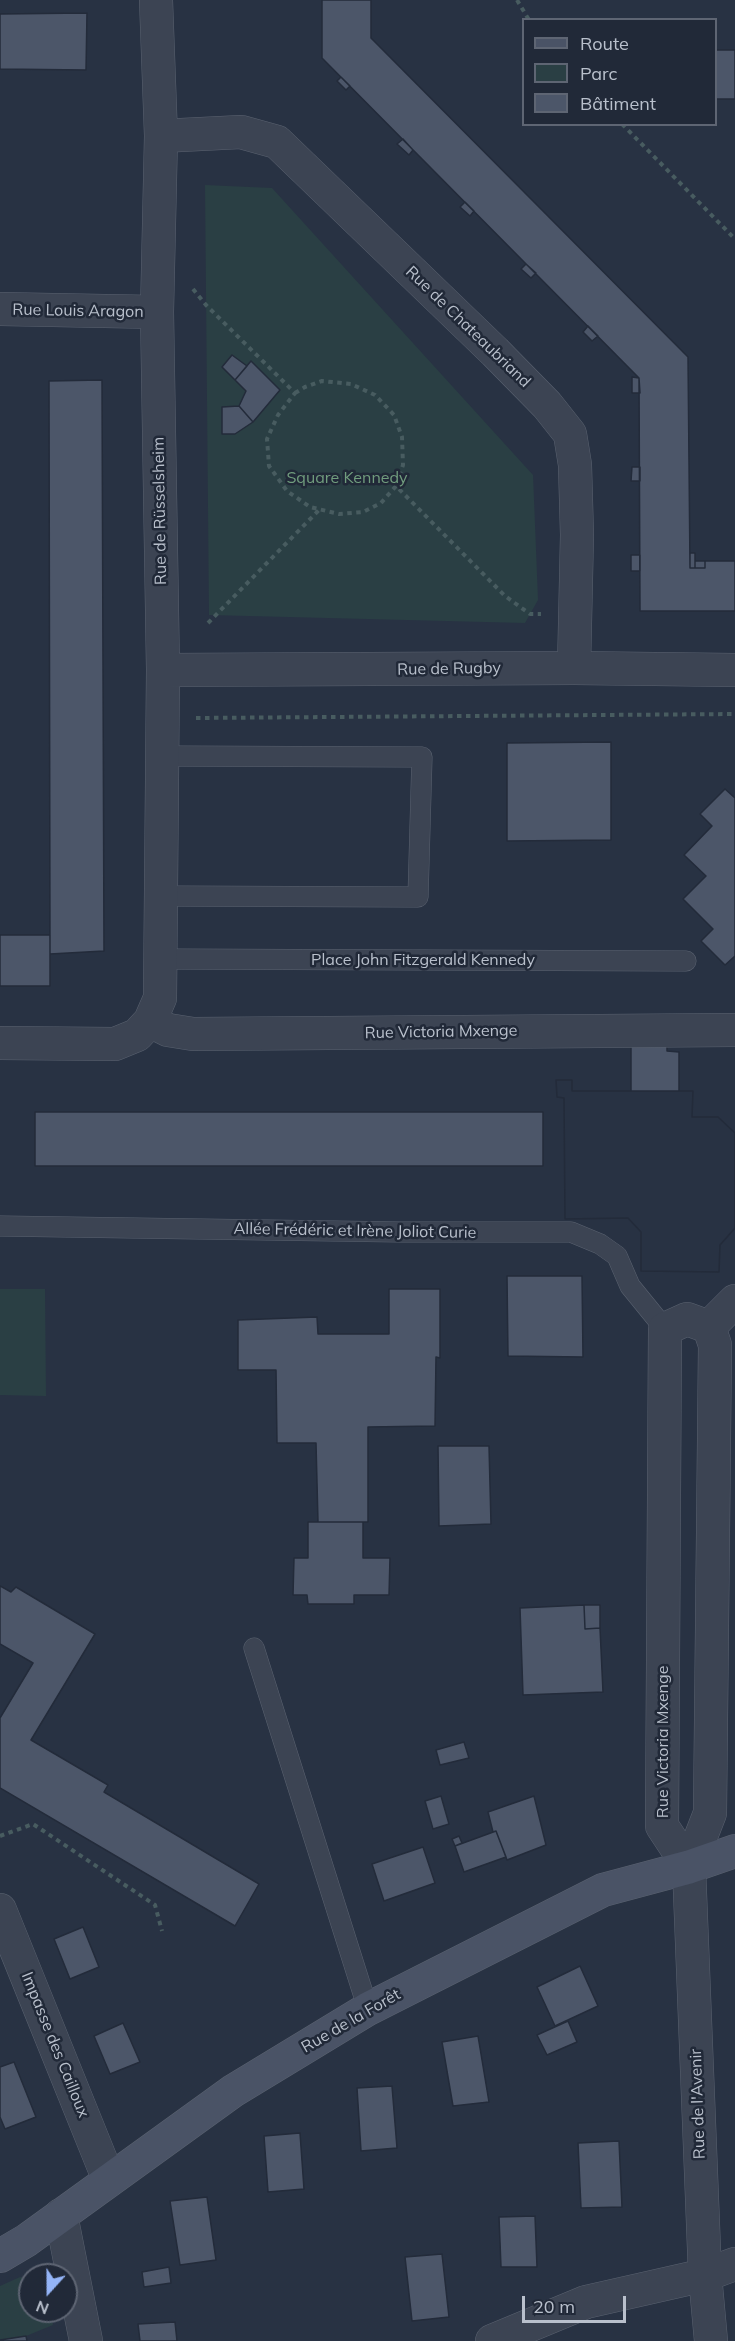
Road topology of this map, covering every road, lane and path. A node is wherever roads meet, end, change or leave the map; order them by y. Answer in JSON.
{"nodes":[{"id":1,"x":156,"y":0,"type":"edge"},
{"id":2,"x":517,"y":0,"type":"edge"},
{"id":3,"x":528,"y":18,"type":"edge"},
{"id":4,"x":624,"y":126,"type":"edge"},
{"id":5,"x":161,"y":136,"type":"junction"},
{"id":6,"x":735,"y":239,"type":"edge"},
{"id":7,"x":192,"y":288,"type":"dead end"},
{"id":8,"x":0,"y":309,"type":"edge"},
{"id":9,"x":157,"y":312,"type":"junction"},
{"id":10,"x":295,"y":393,"type":"junction"},
{"id":11,"x":396,"y":486,"type":"junction"},
{"id":12,"x":320,"y":510,"type":"junction"},
{"id":13,"x":575,"y":612,"type":"junction"},
{"id":14,"x":208,"y":623,"type":"dead end"},
{"id":15,"x":574,"y":668,"type":"junction"},
{"id":16,"x":164,"y":670,"type":"junction"},
{"id":17,"x":735,"y":670,"type":"edge"},
{"id":18,"x":735,"y":714,"type":"edge"},
{"id":19,"x":163,"y":718,"type":"junction"},
{"id":20,"x":163,"y":756,"type":"junction"},
{"id":21,"x":161,"y":896,"type":"junction"},
{"id":22,"x":161,"y":959,"type":"junction"},
{"id":23,"x":686,"y":961,"type":"dead end"},
{"id":24,"x":150,"y":1021,"type":"junction"},
{"id":25,"x":735,"y":1030,"type":"edge"},
{"id":26,"x":0,"y":1043,"type":"edge"},
{"id":27,"x":0,"y":1226,"type":"edge"},
{"id":28,"x":735,"y":1301,"type":"edge"},
{"id":29,"x":710,"y":1327,"type":"junction"},
{"id":30,"x":665,"y":1329,"type":"junction"},
{"id":31,"x":254,"y":1648,"type":"dead end"},
{"id":32,"x":0,"y":1836,"type":"edge"},
{"id":33,"x":735,"y":1851,"type":"edge"},
{"id":34,"x":689,"y":1867,"type":"junction"},
{"id":35,"x":0,"y":1910,"type":"edge"},
{"id":36,"x":162,"y":1931,"type":"dead end"},
{"id":37,"x":368,"y":2009,"type":"junction"},
{"id":38,"x":109,"y":2180,"type":"junction"},
{"id":39,"x":61,"y":2215,"type":"junction"},
{"id":40,"x":0,"y":2256,"type":"edge"},
{"id":41,"x":720,"y":2269,"type":"edge"},
{"id":42,"x":86,"y":2341,"type":"edge"},
{"id":43,"x":492,"y":2341,"type":"edge"},
{"id":44,"x":711,"y":2341,"type":"edge"}],
"edges":[{"from":1,"to":5,"type":"street","name":"Rue de Rüsselsheim"},
{"from":2,"to":3,"type":"path"},
{"from":4,"to":6,"type":"path"},
{"from":5,"to":9,"type":"street","name":"Rue de Rüsselsheim"},
{"from":5,"to":13,"type":"street","name":"Rue de Chateaubriand"},
{"from":7,"to":10,"type":"path"},
{"from":8,"to":9,"type":"street","name":"Rue Louis Aragon"},
{"from":9,"to":16,"type":"street","name":"Rue de Rüsselsheim"},
{"from":10,"to":11,"type":"path"},
{"from":10,"to":12,"type":"path"},
{"from":11,"to":12,"type":"path"},
{"from":11,"to":13,"type":"path"},
{"from":12,"to":14,"type":"path"},
{"from":13,"to":15,"type":"street","name":"Rue de Chateaubriand"},
{"from":15,"to":16,"type":"street","name":"Rue de Rugby"},
{"from":15,"to":17,"type":"street","name":"Rue de Rugby"},
{"from":16,"to":19,"type":"street","name":"Rue de Rüsselsheim"},
{"from":18,"to":19,"type":"path"},
{"from":19,"to":20,"type":"street","name":"Rue de Rüsselsheim"},
{"from":20,"to":21,"type":"street","name":"Rue de Rüsselsheim"},
{"from":20,"to":21,"type":"lane"},
{"from":21,"to":22,"type":"street","name":"Rue de Rüsselsheim"},
{"from":22,"to":23,"type":"lane","name":"Place John Fitzgerald Kennedy"},
{"from":22,"to":24,"type":"street","name":"Rue de Rüsselsheim"},
{"from":24,"to":25,"type":"street","name":"Rue Victoria Mxenge"},
{"from":24,"to":26,"type":"street"},
{"from":27,"to":30,"type":"lane","name":"Allée Frédéric et Irène Joliot Curie"},
{"from":28,"to":29,"type":"street"},
{"from":29,"to":30,"type":"street"},
{"from":29,"to":34,"type":"street"},
{"from":30,"to":34,"type":"street","name":"Rue Victoria Mxenge"},
{"from":31,"to":37,"type":"lane"},
{"from":32,"to":36,"type":"path"},
{"from":33,"to":34,"type":"street","name":"Rue de la Forêt"},
{"from":34,"to":37,"type":"street","name":"Rue de la Forêt"},
{"from":34,"to":41,"type":"street","name":"Rue de l'Avenir"},
{"from":35,"to":38,"type":"street","name":"Impasse des Cailloux"},
{"from":37,"to":38,"type":"street","name":"Rue de la Forêt"},
{"from":38,"to":39,"type":"street","name":"Rue de la Forêt"},
{"from":39,"to":40,"type":"street","name":"Rue de la Forêt"},
{"from":39,"to":42,"type":"street"},
{"from":41,"to":43,"type":"street"},
{"from":41,"to":44,"type":"street","name":"Rue de l'Avenir"}]}
